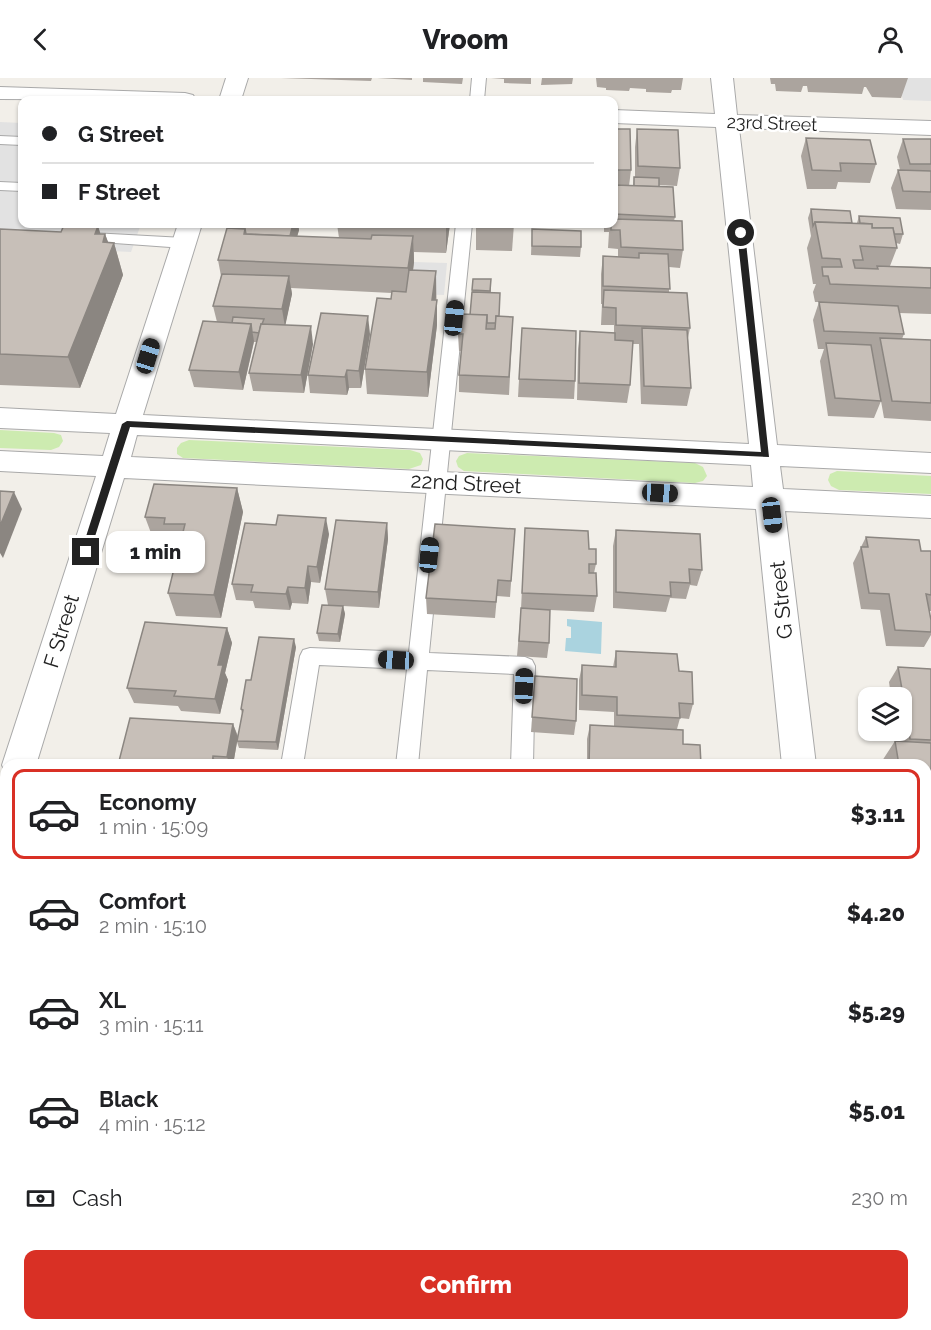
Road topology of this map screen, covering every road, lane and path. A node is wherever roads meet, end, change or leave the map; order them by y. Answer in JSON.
{"nodes":[{"id":1,"x":237,"y":78,"type":"edge"},
{"id":2,"x":479,"y":78,"type":"edge"},
{"id":3,"x":722,"y":78,"type":"edge"},
{"id":4,"x":0,"y":93,"type":"edge"},
{"id":5,"x":79,"y":96,"type":"edge"},
{"id":6,"x":231,"y":96,"type":"edge"},
{"id":7,"x":477,"y":96,"type":"edge"},
{"id":8,"x":618,"y":117,"type":"edge"},
{"id":9,"x":728,"y":121,"type":"junction"},
{"id":10,"x":931,"y":128,"type":"edge"},
{"id":11,"x":0,"y":140,"type":"edge"},
{"id":12,"x":18,"y":141,"type":"edge"},
{"id":13,"x":0,"y":186,"type":"edge"},
{"id":14,"x":18,"y":187,"type":"edge"},
{"id":15,"x":464,"y":228,"type":"edge"},
{"id":16,"x":90,"y":233,"type":"edge"},
{"id":17,"x":187,"y":233,"type":"edge"},
{"id":18,"x":0,"y":418,"type":"edge"},
{"id":19,"x":127,"y":424,"type":"junction"},
{"id":20,"x":441,"y":438,"type":"junction"},
{"id":21,"x":766,"y":455,"type":"junction"},
{"id":22,"x":0,"y":461,"type":"edge"},
{"id":23,"x":931,"y":463,"type":"edge"},
{"id":24,"x":112,"y":467,"type":"junction"},
{"id":25,"x":436,"y":481,"type":"junction"},
{"id":26,"x":770,"y":500,"type":"junction"},
{"id":27,"x":931,"y":507,"type":"edge"},
{"id":28,"x":417,"y":661,"type":"junction"},
{"id":29,"x":21,"y":759,"type":"edge"},
{"id":30,"x":293,"y":759,"type":"edge"},
{"id":31,"x":408,"y":759,"type":"edge"},
{"id":32,"x":522,"y":759,"type":"edge"},
{"id":33,"x":798,"y":759,"type":"edge"}],
"edges":[{"from":1,"to":6,"type":"street"},
{"from":2,"to":7,"type":"lane"},
{"from":3,"to":9,"type":"street","name":"G Street"},
{"from":4,"to":5,"type":"street"},
{"from":8,"to":9,"type":"street","name":"23rd Street"},
{"from":9,"to":10,"type":"street","name":"23rd Street"},
{"from":9,"to":21,"type":"street","name":"G Street"},
{"from":11,"to":12,"type":"lane"},
{"from":13,"to":14,"type":"lane"},
{"from":15,"to":20,"type":"lane"},
{"from":16,"to":17,"type":"lane"},
{"from":17,"to":19,"type":"street","name":"F Street"},
{"from":18,"to":19,"type":"street","name":"22nd Street"},
{"from":19,"to":20,"type":"street","name":"22nd Street"},
{"from":19,"to":24,"type":"street","name":"F Street"},
{"from":20,"to":21,"type":"street","name":"22nd Street"},
{"from":20,"to":25,"type":"lane"},
{"from":21,"to":23,"type":"street","name":"22nd Street"},
{"from":21,"to":26,"type":"street","name":"G Street"},
{"from":22,"to":24,"type":"street","name":"22nd Street"},
{"from":24,"to":25,"type":"street","name":"22nd Street"},
{"from":24,"to":29,"type":"street","name":"F Street"},
{"from":25,"to":26,"type":"street","name":"22nd Street"},
{"from":25,"to":28,"type":"lane"},
{"from":26,"to":27,"type":"street","name":"22nd Street"},
{"from":26,"to":33,"type":"street","name":"G Street"},
{"from":28,"to":30,"type":"lane"},
{"from":28,"to":31,"type":"lane"},
{"from":28,"to":32,"type":"lane"}]}
